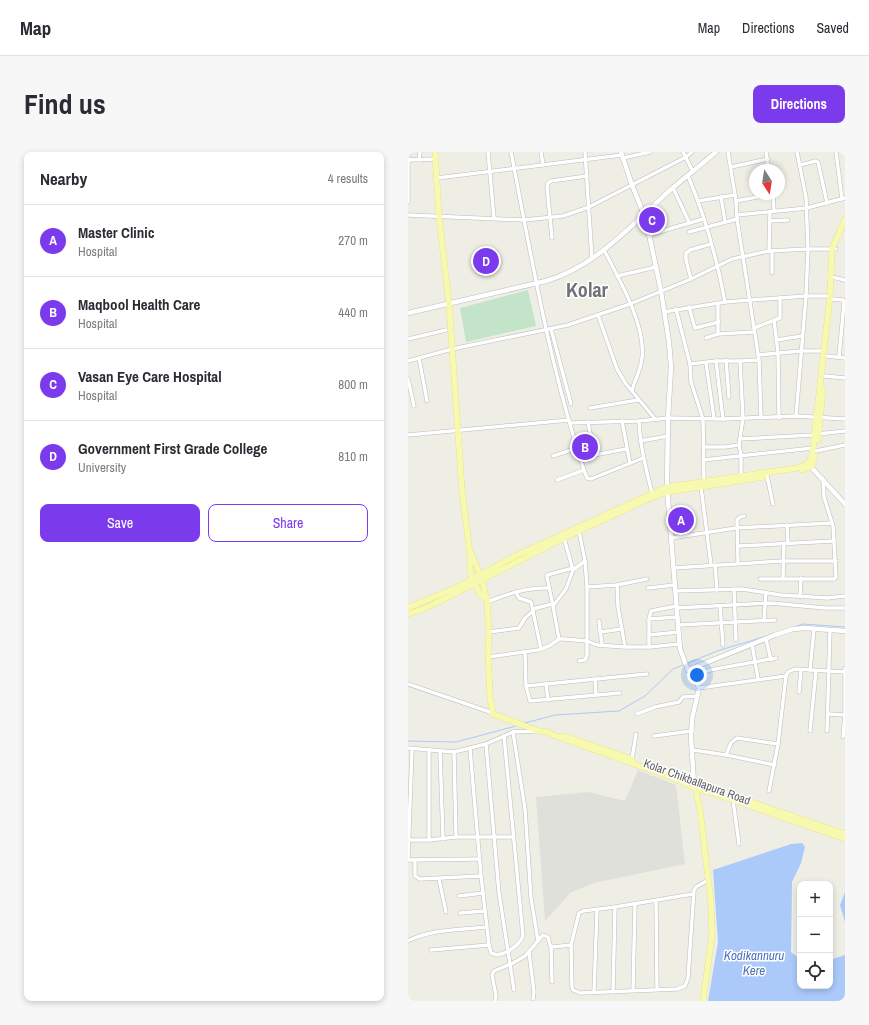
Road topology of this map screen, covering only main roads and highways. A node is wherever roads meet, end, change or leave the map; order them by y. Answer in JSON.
{"nodes":[{"id":1,"x":435,"y":152,"type":"edge"},
{"id":2,"x":845,"y":219,"type":"edge"},
{"id":3,"x":845,"y":229,"type":"edge"},
{"id":4,"x":834,"y":249,"type":"junction"},
{"id":5,"x":831,"y":298,"type":"junction"},
{"id":6,"x":818,"y":418,"type":"junction"},
{"id":7,"x":815,"y":449,"type":"junction"},
{"id":8,"x":702,"y":484,"type":"junction"},
{"id":9,"x":667,"y":489,"type":"junction"},
{"id":10,"x":469,"y":548,"type":"junction"},
{"id":11,"x":477,"y":566,"type":"junction"},
{"id":12,"x":470,"y":569,"type":"junction"},
{"id":13,"x":491,"y":569,"type":"junction"},
{"id":14,"x":481,"y":577,"type":"junction"},
{"id":15,"x":473,"y":582,"type":"junction"},
{"id":16,"x":467,"y":585,"type":"junction"},
{"id":17,"x":481,"y":595,"type":"junction"},
{"id":18,"x":487,"y":601,"type":"junction"},
{"id":19,"x":408,"y":608,"type":"edge"},
{"id":20,"x":408,"y":614,"type":"edge"},
{"id":21,"x":548,"y":732,"type":"junction"},
{"id":22,"x":695,"y":786,"type":"junction"},
{"id":23,"x":845,"y":834,"type":"edge"},
{"id":24,"x":845,"y":839,"type":"edge"},
{"id":25,"x":703,"y":1001,"type":"edge"}],
"edges":[{"from":1,"to":10,"type":"main road"},
{"from":2,"to":4,"type":"main road"},
{"from":3,"to":4,"type":"main road"},
{"from":4,"to":5,"type":"main road"},
{"from":5,"to":6,"type":"main road"},
{"from":5,"to":6,"type":"main road"},
{"from":6,"to":7,"type":"main road"},
{"from":7,"to":8,"type":"main road"},
{"from":7,"to":8,"type":"main road"},
{"from":8,"to":9,"type":"main road"},
{"from":9,"to":13,"type":"main road"},
{"from":9,"to":14,"type":"main road"},
{"from":10,"to":11,"type":"main road"},
{"from":10,"to":12,"type":"main road"},
{"from":11,"to":13,"type":"main road"},
{"from":11,"to":14,"type":"main road"},
{"from":12,"to":15,"type":"main road"},
{"from":12,"to":16,"type":"main road"},
{"from":13,"to":14,"type":"main road"},
{"from":14,"to":15,"type":"main road"},
{"from":14,"to":18,"type":"main road"},
{"from":15,"to":16,"type":"main road"},
{"from":15,"to":17,"type":"main road"},
{"from":16,"to":17,"type":"main road"},
{"from":16,"to":19,"type":"main road"},
{"from":16,"to":20,"type":"main road"},
{"from":17,"to":18,"type":"main road"},
{"from":18,"to":21,"type":"main road"},
{"from":21,"to":22,"type":"main road"},
{"from":21,"to":22,"type":"main road","name":"Kolar Chikballapura Road"},
{"from":22,"to":23,"type":"main road","name":"Kolar Chikballapura Road"},
{"from":22,"to":24,"type":"main road","name":"Kolar Chikballapura Road"},
{"from":22,"to":25,"type":"main road"}]}
